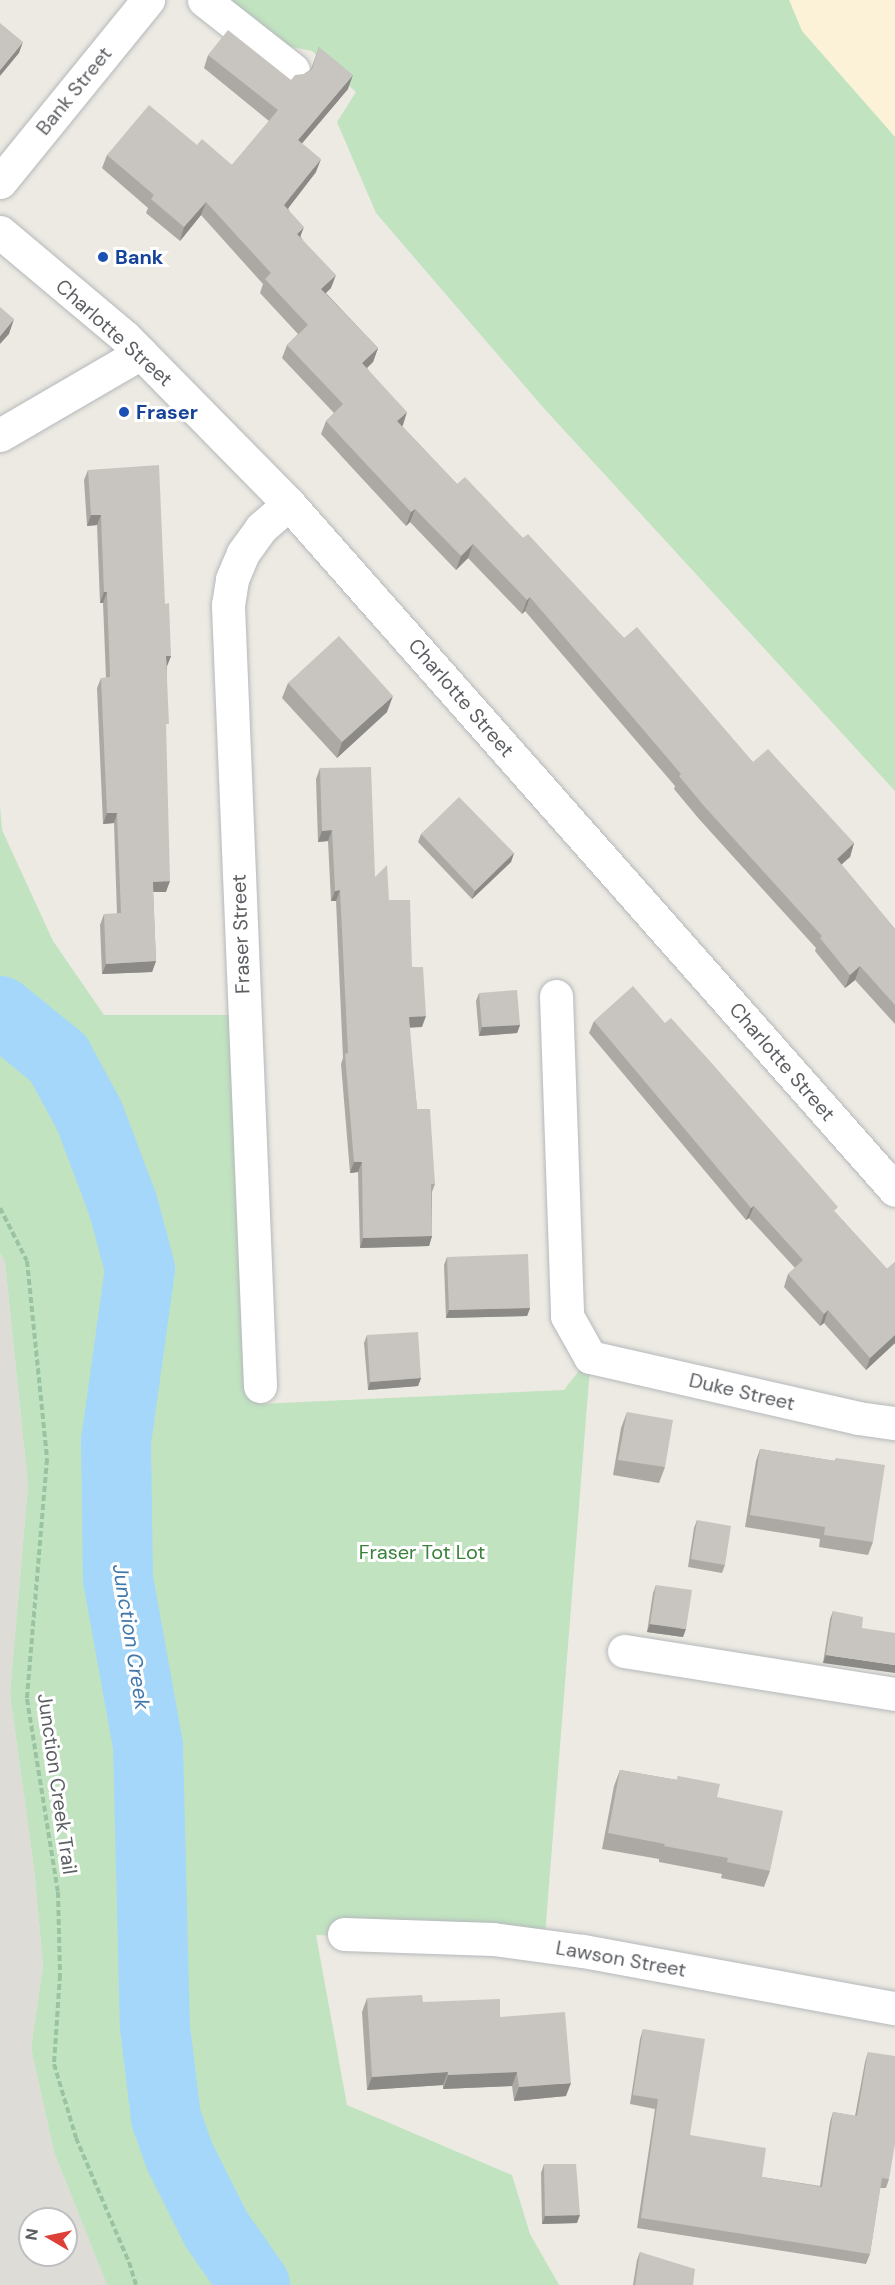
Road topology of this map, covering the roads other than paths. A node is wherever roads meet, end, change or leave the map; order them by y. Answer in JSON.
{"nodes":[{"id":1,"x":148,"y":0,"type":"edge"},
{"id":2,"x":204,"y":0,"type":"edge"},
{"id":3,"x":293,"y":70,"type":"dead end"},
{"id":4,"x":0,"y":182,"type":"edge"},
{"id":5,"x":0,"y":232,"type":"edge"},
{"id":6,"x":141,"y":353,"type":"junction"},
{"id":7,"x":0,"y":435,"type":"edge"},
{"id":8,"x":289,"y":504,"type":"junction"},
{"id":9,"x":556,"y":996,"type":"dead end"},
{"id":10,"x":895,"y":1190,"type":"edge"},
{"id":11,"x":260,"y":1386,"type":"dead end"},
{"id":12,"x":895,"y":1423,"type":"edge"},
{"id":13,"x":624,"y":1651,"type":"dead end"},
{"id":14,"x":895,"y":1694,"type":"edge"},
{"id":15,"x":344,"y":1934,"type":"dead end"},
{"id":16,"x":895,"y":2008,"type":"edge"}],
"edges":[{"from":1,"to":4,"type":"street","name":"Bank Street"},
{"from":2,"to":3,"type":"street"},
{"from":5,"to":6,"type":"street","name":"Charlotte Street"},
{"from":6,"to":7,"type":"street"},
{"from":6,"to":8,"type":"street","name":"Charlotte Street"},
{"from":8,"to":10,"type":"street","name":"Charlotte Street"},
{"from":8,"to":11,"type":"street","name":"Fraser Street"},
{"from":9,"to":12,"type":"street","name":"Duke Street"},
{"from":13,"to":14,"type":"street"},
{"from":15,"to":16,"type":"street","name":"Lawson Street"}]}
